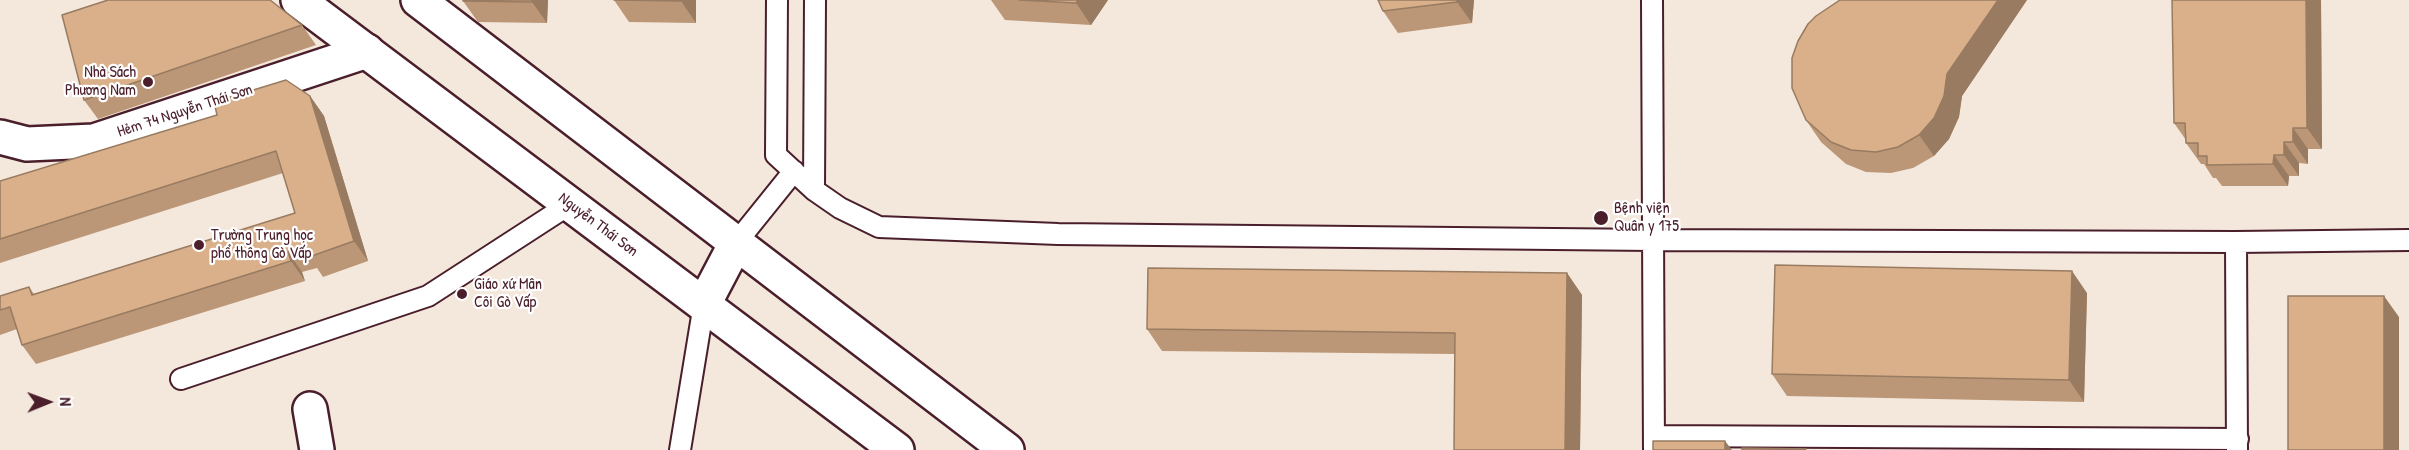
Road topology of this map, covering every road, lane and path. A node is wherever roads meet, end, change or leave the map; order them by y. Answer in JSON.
{"nodes":[{"id":1,"x":298,"y":0,"type":"edge"},
{"id":2,"x":418,"y":0,"type":"edge"},
{"id":3,"x":777,"y":0,"type":"edge"},
{"id":4,"x":815,"y":0,"type":"edge"},
{"id":5,"x":1652,"y":0,"type":"edge"},
{"id":6,"x":367,"y":51,"type":"junction"},
{"id":7,"x":0,"y":137,"type":"edge"},
{"id":8,"x":794,"y":171,"type":"junction"},
{"id":9,"x":814,"y":190,"type":"junction"},
{"id":10,"x":570,"y":204,"type":"junction"},
{"id":11,"x":1653,"y":240,"type":"junction"},
{"id":12,"x":2409,"y":240,"type":"edge"},
{"id":13,"x":2236,"y":242,"type":"junction"},
{"id":14,"x":736,"y":243,"type":"junction"},
{"id":15,"x":704,"y":304,"type":"junction"},
{"id":16,"x":181,"y":379,"type":"dead end"},
{"id":17,"x":310,"y":409,"type":"dead end"},
{"id":18,"x":1654,"y":443,"type":"edge"},
{"id":19,"x":2238,"y":445,"type":"edge"},
{"id":20,"x":317,"y":450,"type":"edge"},
{"id":21,"x":680,"y":450,"type":"edge"},
{"id":22,"x":897,"y":450,"type":"edge"},
{"id":23,"x":1007,"y":450,"type":"edge"}],
"edges":[{"from":1,"to":6,"type":"main road","name":"Nguyễn Thái Sơn"},
{"from":2,"to":14,"type":"main road"},
{"from":3,"to":8,"type":"lane"},
{"from":4,"to":9,"type":"lane"},
{"from":5,"to":11,"type":"lane"},
{"from":6,"to":7,"type":"main road","name":"Hẻm 74 Nguyễn Thái Sơn"},
{"from":6,"to":10,"type":"main road","name":"Nguyễn Thái Sơn"},
{"from":8,"to":9,"type":"lane"},
{"from":8,"to":14,"type":"lane"},
{"from":9,"to":11,"type":"lane"},
{"from":10,"to":15,"type":"main road","name":"Nguyễn Thái Sơn"},
{"from":10,"to":16,"type":"lane"},
{"from":11,"to":13,"type":"lane"},
{"from":11,"to":18,"type":"lane"},
{"from":12,"to":13,"type":"lane"},
{"from":13,"to":19,"type":"lane"},
{"from":14,"to":15,"type":"main road"},
{"from":14,"to":23,"type":"main road"},
{"from":15,"to":21,"type":"lane"},
{"from":15,"to":22,"type":"main road","name":"Nguyễn Thái Sơn"},
{"from":17,"to":20,"type":"main road"},
{"from":18,"to":19,"type":"lane"}]}
